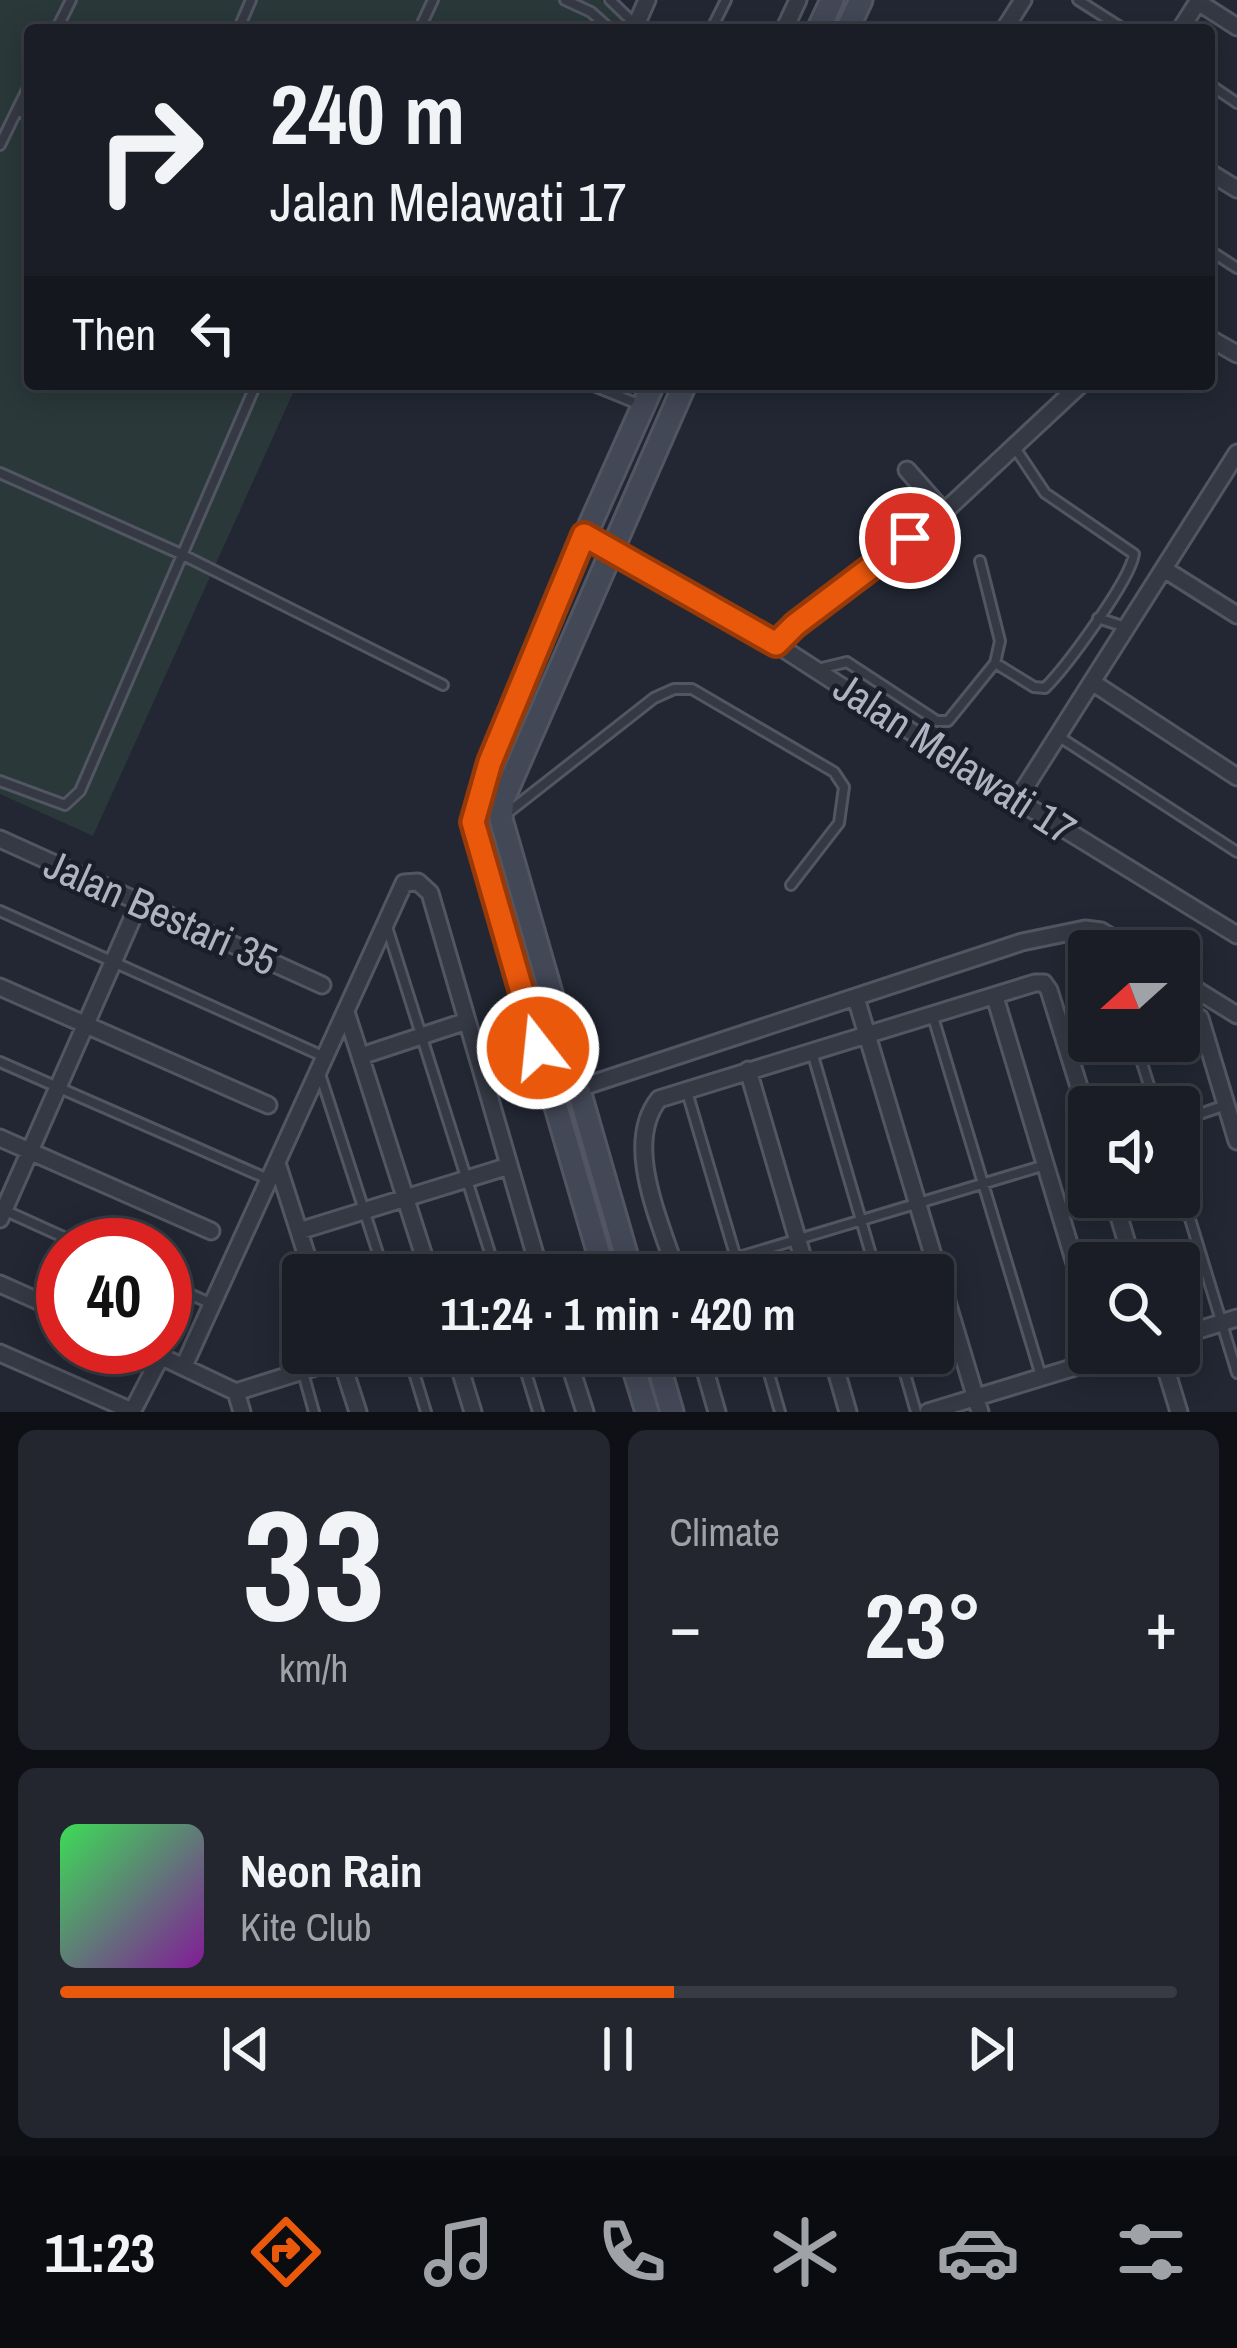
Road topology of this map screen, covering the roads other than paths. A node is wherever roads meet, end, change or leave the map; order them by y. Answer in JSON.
{"nodes":[{"id":1,"x":565,"y":0,"type":"edge"},
{"id":2,"x":610,"y":0,"type":"edge"},
{"id":3,"x":1078,"y":0,"type":"edge"},
{"id":4,"x":1198,"y":1,"type":"edge"},
{"id":5,"x":604,"y":24,"type":"edge"},
{"id":6,"x":636,"y":24,"type":"edge"},
{"id":7,"x":1116,"y":24,"type":"edge"},
{"id":8,"x":1237,"y":26,"type":"edge"},
{"id":9,"x":24,"y":96,"type":"edge"},
{"id":10,"x":17,"y":110,"type":"junction"},
{"id":11,"x":24,"y":114,"type":"edge"},
{"id":12,"x":0,"y":146,"type":"edge"},
{"id":13,"x":253,"y":390,"type":"edge"},
{"id":14,"x":604,"y":390,"type":"edge"},
{"id":15,"x":650,"y":390,"type":"edge"},
{"id":16,"x":682,"y":390,"type":"edge"},
{"id":17,"x":1076,"y":390,"type":"edge"},
{"id":18,"x":643,"y":406,"type":"junction"},
{"id":19,"x":1015,"y":448,"type":"junction"},
{"id":20,"x":1237,"y":453,"type":"edge"},
{"id":21,"x":907,"y":470,"type":"dead end"},
{"id":22,"x":0,"y":473,"type":"edge"},
{"id":23,"x":944,"y":512,"type":"junction"},
{"id":24,"x":584,"y":535,"type":"junction"},
{"id":25,"x":610,"y":549,"type":"junction"},
{"id":26,"x":181,"y":554,"type":"junction"},
{"id":27,"x":980,"y":561,"type":"dead end"},
{"id":28,"x":1164,"y":568,"type":"junction"},
{"id":29,"x":1237,"y":615,"type":"edge"},
{"id":30,"x":1098,"y":618,"type":"junction"},
{"id":31,"x":1127,"y":628,"type":"junction"},
{"id":32,"x":776,"y":644,"type":"junction"},
{"id":33,"x":995,"y":663,"type":"junction"},
{"id":34,"x":817,"y":670,"type":"junction"},
{"id":35,"x":1092,"y":682,"type":"junction"},
{"id":36,"x":443,"y":685,"type":"dead end"},
{"id":37,"x":1058,"y":736,"type":"junction"},
{"id":38,"x":1237,"y":777,"type":"edge"},
{"id":39,"x":0,"y":781,"type":"edge"},
{"id":40,"x":1017,"y":800,"type":"junction"},
{"id":41,"x":500,"y":819,"type":"junction"},
{"id":42,"x":0,"y":839,"type":"edge"},
{"id":43,"x":1237,"y":852,"type":"edge"},
{"id":44,"x":791,"y":885,"type":"dead end"},
{"id":45,"x":140,"y":901,"type":"junction"},
{"id":46,"x":0,"y":911,"type":"edge"},
{"id":47,"x":386,"y":925,"type":"junction"},
{"id":48,"x":1068,"y":932,"type":"edge"},
{"id":49,"x":1237,"y":935,"type":"edge"},
{"id":50,"x":113,"y":962,"type":"junction"},
{"id":51,"x":0,"y":986,"type":"edge"},
{"id":52,"x":322,"y":986,"type":"dead end"},
{"id":53,"x":1200,"y":992,"type":"edge"},
{"id":54,"x":995,"y":997,"type":"junction"},
{"id":55,"x":856,"y":998,"type":"junction"},
{"id":56,"x":347,"y":1015,"type":"junction"},
{"id":57,"x":1237,"y":1015,"type":"edge"},
{"id":58,"x":933,"y":1016,"type":"junction"},
{"id":59,"x":1200,"y":1018,"type":"dead end"},
{"id":60,"x":467,"y":1021,"type":"junction"},
{"id":61,"x":86,"y":1024,"type":"junction"},
{"id":62,"x":423,"y":1035,"type":"junction"},
{"id":63,"x":868,"y":1036,"type":"junction"},
{"id":64,"x":812,"y":1052,"type":"junction"},
{"id":65,"x":361,"y":1056,"type":"junction"},
{"id":66,"x":0,"y":1062,"type":"edge"},
{"id":67,"x":324,"y":1066,"type":"junction"},
{"id":68,"x":748,"y":1070,"type":"junction"},
{"id":69,"x":1079,"y":1086,"type":"edge"},
{"id":70,"x":58,"y":1088,"type":"junction"},
{"id":71,"x":579,"y":1089,"type":"junction"},
{"id":72,"x":686,"y":1090,"type":"junction"},
{"id":73,"x":552,"y":1097,"type":"junction"},
{"id":74,"x":268,"y":1105,"type":"dead end"},
{"id":75,"x":1226,"y":1105,"type":"junction"},
{"id":76,"x":1200,"y":1114,"type":"edge"},
{"id":77,"x":0,"y":1138,"type":"edge"},
{"id":78,"x":1237,"y":1141,"type":"edge"},
{"id":79,"x":30,"y":1151,"type":"junction"},
{"id":80,"x":277,"y":1163,"type":"junction"},
{"id":81,"x":1045,"y":1165,"type":"junction"},
{"id":82,"x":509,"y":1166,"type":"junction"},
{"id":83,"x":269,"y":1179,"type":"junction"},
{"id":84,"x":468,"y":1179,"type":"junction"},
{"id":85,"x":982,"y":1184,"type":"junction"},
{"id":86,"x":406,"y":1198,"type":"junction"},
{"id":87,"x":917,"y":1203,"type":"junction"},
{"id":88,"x":366,"y":1210,"type":"junction"},
{"id":89,"x":1,"y":1213,"type":"edge"},
{"id":90,"x":1192,"y":1218,"type":"edge"},
{"id":91,"x":861,"y":1220,"type":"junction"},
{"id":92,"x":36,"y":1227,"type":"edge"},
{"id":93,"x":211,"y":1231,"type":"dead end"},
{"id":94,"x":299,"y":1232,"type":"junction"},
{"id":95,"x":797,"y":1239,"type":"junction"},
{"id":96,"x":1068,"y":1242,"type":"edge"},
{"id":97,"x":306,"y":1254,"type":"edge"},
{"id":98,"x":379,"y":1254,"type":"edge"},
{"id":99,"x":423,"y":1254,"type":"edge"},
{"id":100,"x":491,"y":1254,"type":"edge"},
{"id":101,"x":535,"y":1254,"type":"edge"},
{"id":102,"x":599,"y":1254,"type":"edge"},
{"id":103,"x":626,"y":1254,"type":"edge"},
{"id":104,"x":672,"y":1254,"type":"edge"},
{"id":105,"x":735,"y":1254,"type":"edge"},
{"id":106,"x":749,"y":1254,"type":"edge"},
{"id":107,"x":802,"y":1254,"type":"edge"},
{"id":108,"x":871,"y":1254,"type":"edge"},
{"id":109,"x":0,"y":1284,"type":"edge"},
{"id":110,"x":192,"y":1295,"type":"edge"},
{"id":111,"x":36,"y":1300,"type":"edge"},
{"id":112,"x":212,"y":1304,"type":"junction"},
{"id":113,"x":1229,"y":1321,"type":"edge"},
{"id":114,"x":1200,"y":1330,"type":"edge"},
{"id":115,"x":192,"y":1344,"type":"edge"},
{"id":116,"x":0,"y":1353,"type":"edge"},
{"id":117,"x":1068,"y":1368,"type":"edge"},
{"id":118,"x":192,"y":1369,"type":"edge"},
{"id":119,"x":1237,"y":1373,"type":"edge"},
{"id":120,"x":151,"y":1374,"type":"edge"},
{"id":121,"x":293,"y":1374,"type":"edge"},
{"id":122,"x":303,"y":1374,"type":"edge"},
{"id":123,"x":346,"y":1374,"type":"edge"},
{"id":124,"x":414,"y":1374,"type":"edge"},
{"id":125,"x":461,"y":1374,"type":"edge"},
{"id":126,"x":526,"y":1374,"type":"edge"},
{"id":127,"x":573,"y":1374,"type":"edge"},
{"id":128,"x":635,"y":1374,"type":"edge"},
{"id":129,"x":661,"y":1374,"type":"edge"},
{"id":130,"x":706,"y":1374,"type":"edge"},
{"id":131,"x":770,"y":1374,"type":"edge"},
{"id":132,"x":836,"y":1374,"type":"edge"},
{"id":133,"x":905,"y":1374,"type":"edge"},
{"id":134,"x":1167,"y":1374,"type":"edge"},
{"id":135,"x":1042,"y":1377,"type":"junction"},
{"id":136,"x":236,"y":1392,"type":"junction"},
{"id":137,"x":978,"y":1405,"type":"edge"},
{"id":138,"x":132,"y":1412,"type":"edge"},
{"id":139,"x":242,"y":1412,"type":"edge"},
{"id":140,"x":314,"y":1412,"type":"edge"},
{"id":141,"x":358,"y":1412,"type":"edge"},
{"id":142,"x":426,"y":1412,"type":"edge"},
{"id":143,"x":473,"y":1412,"type":"edge"},
{"id":144,"x":538,"y":1412,"type":"edge"},
{"id":145,"x":585,"y":1412,"type":"edge"},
{"id":146,"x":647,"y":1412,"type":"edge"},
{"id":147,"x":672,"y":1412,"type":"edge"},
{"id":148,"x":717,"y":1412,"type":"edge"},
{"id":149,"x":780,"y":1412,"type":"edge"},
{"id":150,"x":848,"y":1412,"type":"edge"},
{"id":151,"x":916,"y":1412,"type":"edge"},
{"id":152,"x":928,"y":1412,"type":"edge"},
{"id":153,"x":1179,"y":1412,"type":"edge"}],
"edges":[{"from":1,"to":5,"type":"lane"},
{"from":2,"to":6,"type":"lane"},
{"from":3,"to":7,"type":"lane"},
{"from":4,"to":8,"type":"street"},
{"from":9,"to":10,"type":"lane"},
{"from":10,"to":11,"type":"lane"},
{"from":10,"to":12,"type":"lane"},
{"from":13,"to":26,"type":"lane"},
{"from":14,"to":18,"type":"lane"},
{"from":15,"to":18,"type":"street"},
{"from":16,"to":25,"type":"street"},
{"from":17,"to":19,"type":"street"},
{"from":18,"to":24,"type":"street"},
{"from":19,"to":23,"type":"street"},
{"from":19,"to":30,"type":"lane"},
{"from":20,"to":28,"type":"street"},
{"from":21,"to":23,"type":"street"},
{"from":22,"to":26,"type":"lane"},
{"from":23,"to":32,"type":"street"},
{"from":24,"to":25,"type":"street","name":"Jalan Melawati 17"},
{"from":24,"to":73,"type":"street"},
{"from":25,"to":32,"type":"street","name":"Jalan Melawati 17"},
{"from":25,"to":41,"type":"street"},
{"from":26,"to":36,"type":"lane"},
{"from":26,"to":39,"type":"lane"},
{"from":27,"to":33,"type":"lane"},
{"from":28,"to":29,"type":"street"},
{"from":28,"to":31,"type":"street"},
{"from":30,"to":31,"type":"lane"},
{"from":30,"to":33,"type":"lane"},
{"from":31,"to":35,"type":"street"},
{"from":32,"to":34,"type":"street","name":"Jalan Melawati 17"},
{"from":33,"to":34,"type":"lane"},
{"from":34,"to":40,"type":"street","name":"Jalan Melawati 17"},
{"from":35,"to":37,"type":"street"},
{"from":35,"to":38,"type":"street"},
{"from":37,"to":40,"type":"street"},
{"from":37,"to":43,"type":"lane"},
{"from":40,"to":49,"type":"street","name":"Jalan Melawati 17"},
{"from":41,"to":44,"type":"lane"},
{"from":41,"to":71,"type":"street"},
{"from":42,"to":45,"type":"street","name":"Jalan Bestari 35"},
{"from":45,"to":50,"type":"street"},
{"from":45,"to":52,"type":"street","name":"Jalan Bestari 35"},
{"from":46,"to":50,"type":"lane"},
{"from":47,"to":56,"type":"street"},
{"from":47,"to":60,"type":"street"},
{"from":47,"to":62,"type":"lane"},
{"from":48,"to":55,"type":"street"},
{"from":50,"to":61,"type":"street"},
{"from":50,"to":67,"type":"lane"},
{"from":51,"to":61,"type":"street"},
{"from":53,"to":57,"type":"street"},
{"from":54,"to":58,"type":"street"},
{"from":54,"to":69,"type":"street"},
{"from":54,"to":81,"type":"street"},
{"from":55,"to":63,"type":"street"},
{"from":55,"to":71,"type":"street"},
{"from":56,"to":65,"type":"street"},
{"from":56,"to":67,"type":"street"},
{"from":58,"to":63,"type":"street"},
{"from":58,"to":85,"type":"lane"},
{"from":59,"to":75,"type":"street"},
{"from":60,"to":62,"type":"street"},
{"from":60,"to":82,"type":"street"},
{"from":61,"to":70,"type":"street"},
{"from":61,"to":74,"type":"street"},
{"from":62,"to":65,"type":"street"},
{"from":62,"to":84,"type":"lane"},
{"from":63,"to":64,"type":"street"},
{"from":63,"to":87,"type":"street"},
{"from":64,"to":68,"type":"street"},
{"from":64,"to":91,"type":"lane"},
{"from":65,"to":86,"type":"street"},
{"from":66,"to":70,"type":"lane"},
{"from":67,"to":80,"type":"street"},
{"from":67,"to":88,"type":"lane"},
{"from":68,"to":72,"type":"street"},
{"from":68,"to":95,"type":"street"},
{"from":70,"to":79,"type":"street"},
{"from":70,"to":83,"type":"lane"},
{"from":71,"to":73,"type":"street"},
{"from":71,"to":103,"type":"street"},
{"from":72,"to":104,"type":"street"},
{"from":72,"to":105,"type":"lane"},
{"from":73,"to":102,"type":"street"},
{"from":75,"to":76,"type":"lane"},
{"from":75,"to":78,"type":"street"},
{"from":77,"to":79,"type":"street"},
{"from":79,"to":89,"type":"street"},
{"from":79,"to":93,"type":"street"},
{"from":80,"to":83,"type":"street"},
{"from":80,"to":94,"type":"street"},
{"from":81,"to":85,"type":"lane"},
{"from":81,"to":96,"type":"street"},
{"from":82,"to":84,"type":"street"},
{"from":82,"to":101,"type":"street"},
{"from":83,"to":112,"type":"street"},
{"from":84,"to":86,"type":"street"},
{"from":84,"to":100,"type":"lane"},
{"from":85,"to":87,"type":"lane"},
{"from":85,"to":135,"type":"lane"},
{"from":86,"to":88,"type":"street"},
{"from":86,"to":99,"type":"street"},
{"from":87,"to":91,"type":"lane"},
{"from":87,"to":137,"type":"street"},
{"from":88,"to":94,"type":"street"},
{"from":88,"to":98,"type":"lane"},
{"from":89,"to":92,"type":"lane"},
{"from":90,"to":113,"type":"lane"},
{"from":91,"to":95,"type":"lane"},
{"from":91,"to":108,"type":"lane"},
{"from":94,"to":97,"type":"street"},
{"from":95,"to":106,"type":"lane"},
{"from":95,"to":107,"type":"street"},
{"from":109,"to":111,"type":"street"},
{"from":110,"to":112,"type":"lane"},
{"from":112,"to":115,"type":"street"},
{"from":113,"to":114,"type":"street"},
{"from":113,"to":119,"type":"lane"},
{"from":116,"to":138,"type":"street"},
{"from":117,"to":135,"type":"street"},
{"from":118,"to":136,"type":"street"},
{"from":120,"to":138,"type":"street"},
{"from":121,"to":136,"type":"street"},
{"from":122,"to":140,"type":"lane"},
{"from":123,"to":141,"type":"street"},
{"from":124,"to":142,"type":"lane"},
{"from":125,"to":143,"type":"street"},
{"from":126,"to":144,"type":"lane"},
{"from":127,"to":145,"type":"street"},
{"from":128,"to":146,"type":"street"},
{"from":129,"to":147,"type":"street"},
{"from":130,"to":148,"type":"street"},
{"from":131,"to":149,"type":"lane"},
{"from":132,"to":150,"type":"street"},
{"from":133,"to":151,"type":"lane"},
{"from":134,"to":153,"type":"street"},
{"from":135,"to":137,"type":"street"},
{"from":136,"to":139,"type":"street"},
{"from":137,"to":152,"type":"street"}]}
